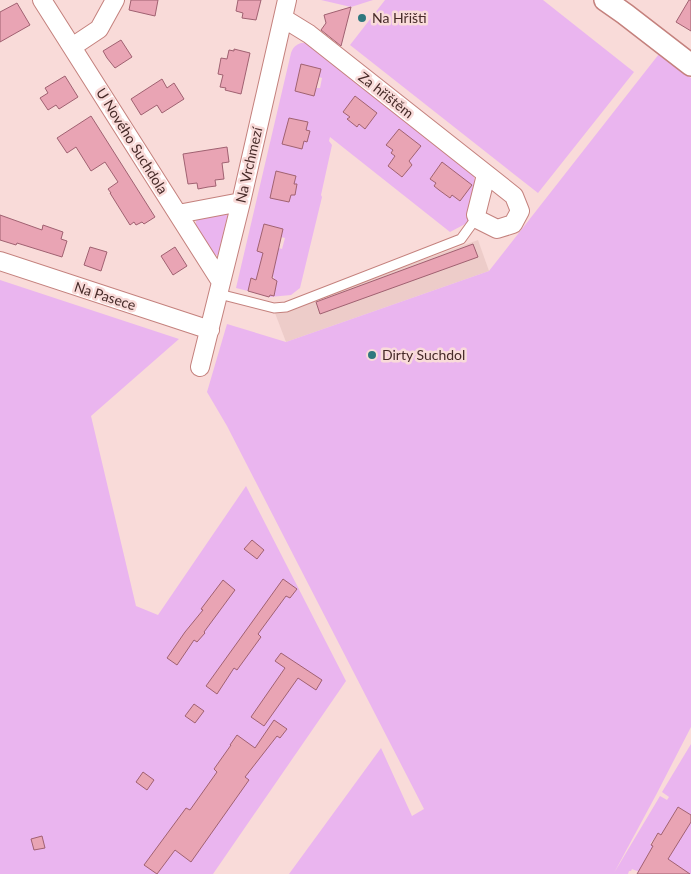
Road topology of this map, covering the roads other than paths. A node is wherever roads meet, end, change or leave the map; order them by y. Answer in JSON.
{"nodes":[{"id":1,"x":42,"y":0,"type":"edge"},
{"id":2,"x":115,"y":0,"type":"edge"},
{"id":3,"x":287,"y":0,"type":"edge"},
{"id":4,"x":604,"y":0,"type":"edge"},
{"id":5,"x":627,"y":7,"type":"edge"},
{"id":6,"x":283,"y":18,"type":"junction"},
{"id":7,"x":72,"y":47,"type":"junction"},
{"id":8,"x":691,"y":66,"type":"edge"},
{"id":9,"x":486,"y":175,"type":"junction"},
{"id":10,"x":241,"y":202,"type":"junction"},
{"id":11,"x":178,"y":214,"type":"junction"},
{"id":12,"x":479,"y":220,"type":"junction"},
{"id":13,"x":0,"y":261,"type":"edge"},
{"id":14,"x":220,"y":288,"type":"junction"},
{"id":15,"x":210,"y":330,"type":"junction"},
{"id":16,"x":200,"y":367,"type":"dead end"}],
"edges":[{"from":1,"to":7,"type":"street","name":"U Nového Suchdola"},
{"from":2,"to":7,"type":"street"},
{"from":3,"to":6,"type":"street","name":"Na Vrchmezí"},
{"from":4,"to":5,"type":"street"},
{"from":5,"to":8,"type":"street"},
{"from":6,"to":9,"type":"street","name":"Za hřištěm"},
{"from":6,"to":10,"type":"street","name":"Na Vrchmezí"},
{"from":7,"to":11,"type":"street","name":"U Nového Suchdola"},
{"from":9,"to":12,"type":"street"},
{"from":9,"to":12,"type":"street","name":"Za hřištěm"},
{"from":10,"to":11,"type":"street"},
{"from":10,"to":14,"type":"street","name":"Na Vrchmezí"},
{"from":11,"to":14,"type":"street","name":"U Nového Suchdola"},
{"from":12,"to":14,"type":"lane"},
{"from":13,"to":15,"type":"street","name":"Na Pasece"},
{"from":14,"to":15,"type":"street","name":"Na Vrchmezí"},
{"from":15,"to":16,"type":"street","name":"Na Vrchmezí"}]}
